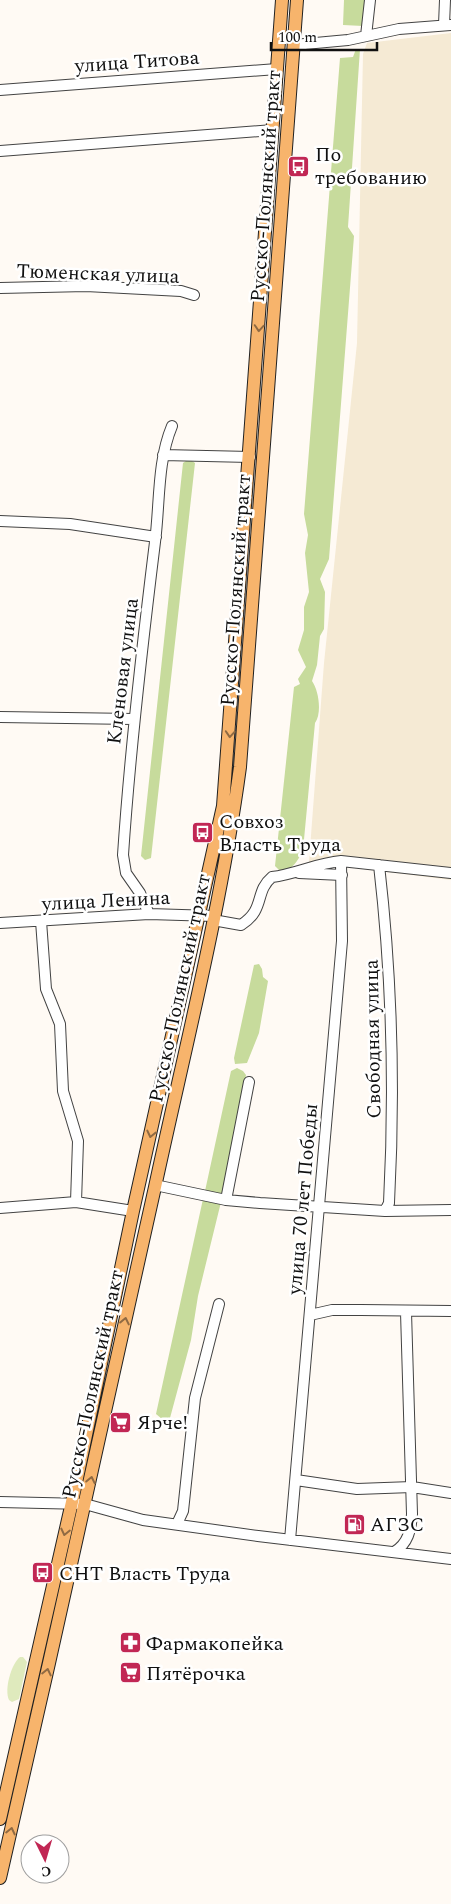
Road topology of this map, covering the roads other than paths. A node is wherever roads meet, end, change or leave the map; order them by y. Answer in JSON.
{"nodes":[{"id":1,"x":282,"y":0,"type":"edge"},
{"id":2,"x":297,"y":0,"type":"edge"},
{"id":3,"x":370,"y":0,"type":"edge"},
{"id":4,"x":445,"y":0,"type":"edge"},
{"id":5,"x":448,"y":25,"type":"edge"},
{"id":6,"x":366,"y":36,"type":"junction"},
{"id":7,"x":294,"y":45,"type":"junction"},
{"id":8,"x":277,"y":70,"type":"junction"},
{"id":9,"x":0,"y":90,"type":"edge"},
{"id":10,"x":273,"y":130,"type":"junction"},
{"id":11,"x":0,"y":151,"type":"edge"},
{"id":12,"x":0,"y":288,"type":"edge"},
{"id":13,"x":194,"y":295,"type":"dead end"},
{"id":14,"x":172,"y":426,"type":"dead end"},
{"id":15,"x":163,"y":455,"type":"junction"},
{"id":16,"x":250,"y":457,"type":"junction"},
{"id":17,"x":0,"y":521,"type":"edge"},
{"id":18,"x":156,"y":536,"type":"junction"},
{"id":19,"x":0,"y":717,"type":"edge"},
{"id":20,"x":133,"y":719,"type":"junction"},
{"id":21,"x":341,"y":861,"type":"junction"},
{"id":22,"x":379,"y":865,"type":"junction"},
{"id":23,"x":298,"y":873,"type":"junction"},
{"id":24,"x":451,"y":873,"type":"edge"},
{"id":25,"x":342,"y":875,"type":"junction"},
{"id":26,"x":149,"y":914,"type":"junction"},
{"id":27,"x":201,"y":914,"type":"junction"},
{"id":28,"x":214,"y":918,"type":"junction"},
{"id":29,"x":41,"y":921,"type":"junction"},
{"id":30,"x":0,"y":923,"type":"edge"},
{"id":31,"x":249,"y":1082,"type":"dead end"},
{"id":32,"x":155,"y":1186,"type":"junction"},
{"id":33,"x":226,"y":1200,"type":"junction"},
{"id":34,"x":76,"y":1202,"type":"junction"},
{"id":35,"x":318,"y":1207,"type":"junction"},
{"id":36,"x":0,"y":1208,"type":"edge"},
{"id":37,"x":451,"y":1210,"type":"edge"},
{"id":38,"x":133,"y":1211,"type":"junction"},
{"id":39,"x":385,"y":1211,"type":"junction"},
{"id":40,"x":218,"y":1304,"type":"dead end"},
{"id":41,"x":406,"y":1312,"type":"junction"},
{"id":42,"x":451,"y":1312,"type":"edge"},
{"id":43,"x":310,"y":1315,"type":"junction"},
{"id":44,"x":296,"y":1480,"type":"junction"},
{"id":45,"x":412,"y":1487,"type":"junction"},
{"id":46,"x":451,"y":1494,"type":"edge"},
{"id":47,"x":0,"y":1502,"type":"edge"},
{"id":48,"x":72,"y":1502,"type":"junction"},
{"id":49,"x":86,"y":1504,"type":"junction"},
{"id":50,"x":176,"y":1524,"type":"junction"},
{"id":51,"x":290,"y":1540,"type":"junction"},
{"id":52,"x":394,"y":1552,"type":"junction"},
{"id":53,"x":451,"y":1559,"type":"edge"},
{"id":54,"x":0,"y":1819,"type":"edge"},
{"id":55,"x":0,"y":1878,"type":"edge"}],
"edges":[{"from":1,"to":8,"type":"main road","name":"Русско-Полянский тракт"},
{"from":2,"to":7,"type":"main road","name":"Русско-Полянский тракт"},
{"from":3,"to":6,"type":"street"},
{"from":4,"to":5,"type":"street"},
{"from":5,"to":6,"type":"street"},
{"from":6,"to":7,"type":"street"},
{"from":7,"to":28,"type":"main road","name":"Русско-Полянский тракт"},
{"from":8,"to":9,"type":"street","name":"улица Титова"},
{"from":8,"to":10,"type":"main road","name":"Русско-Полянский тракт"},
{"from":10,"to":11,"type":"street"},
{"from":10,"to":16,"type":"main road","name":"Русско-Полянский тракт","one_way":true},
{"from":12,"to":13,"type":"street","name":"Тюменская улица"},
{"from":14,"to":15,"type":"street","name":"Кленовая улица"},
{"from":15,"to":16,"type":"street"},
{"from":15,"to":18,"type":"street","name":"Кленовая улица"},
{"from":16,"to":27,"type":"main road","name":"Русско-Полянский тракт","one_way":true},
{"from":17,"to":18,"type":"street"},
{"from":18,"to":20,"type":"street","name":"Кленовая улица"},
{"from":19,"to":20,"type":"street"},
{"from":20,"to":26,"type":"street","name":"Кленовая улица"},
{"from":21,"to":22,"type":"street"},
{"from":21,"to":23,"type":"street"},
{"from":21,"to":25,"type":"street","name":"улица 70 лет Победы"},
{"from":22,"to":24,"type":"street"},
{"from":22,"to":39,"type":"street","name":"Свободная улица"},
{"from":23,"to":25,"type":"street"},
{"from":23,"to":28,"type":"street","name":"улица Ленина"},
{"from":25,"to":35,"type":"street","name":"улица 70 лет Победы"},
{"from":26,"to":27,"type":"street","name":"улица Ленина"},
{"from":26,"to":29,"type":"street","name":"улица Ленина"},
{"from":27,"to":28,"type":"street","name":"улица Ленина"},
{"from":27,"to":38,"type":"main road","name":"Русско-Полянский тракт","one_way":true},
{"from":28,"to":32,"type":"main road","name":"Русско-Полянский тракт"},
{"from":29,"to":30,"type":"street","name":"улица Ленина"},
{"from":29,"to":34,"type":"street"},
{"from":31,"to":33,"type":"street"},
{"from":32,"to":33,"type":"street"},
{"from":49,"to":32,"type":"main road","name":"Русско-Полянский тракт","one_way":true},
{"from":33,"to":35,"type":"street"},
{"from":34,"to":36,"type":"street"},
{"from":34,"to":38,"type":"street"},
{"from":35,"to":39,"type":"street"},
{"from":35,"to":43,"type":"street","name":"улица 70 лет Победы"},
{"from":37,"to":39,"type":"street"},
{"from":38,"to":48,"type":"main road","name":"Русско-Полянский тракт"},
{"from":40,"to":50,"type":"street"},
{"from":41,"to":42,"type":"street"},
{"from":41,"to":43,"type":"street"},
{"from":41,"to":45,"type":"street"},
{"from":43,"to":44,"type":"street","name":"улица 70 лет Победы"},
{"from":44,"to":45,"type":"street"},
{"from":44,"to":51,"type":"street","name":"улица 70 лет Победы"},
{"from":45,"to":46,"type":"street"},
{"from":45,"to":52,"type":"street"},
{"from":47,"to":48,"type":"street"},
{"from":48,"to":49,"type":"street"},
{"from":48,"to":54,"type":"main road","name":"Русско-Полянский тракт","one_way":true},
{"from":49,"to":50,"type":"street"},
{"from":55,"to":49,"type":"main road","name":"Русско-Полянский тракт","one_way":true},
{"from":50,"to":51,"type":"street"},
{"from":51,"to":52,"type":"street"},
{"from":52,"to":53,"type":"street"}]}
